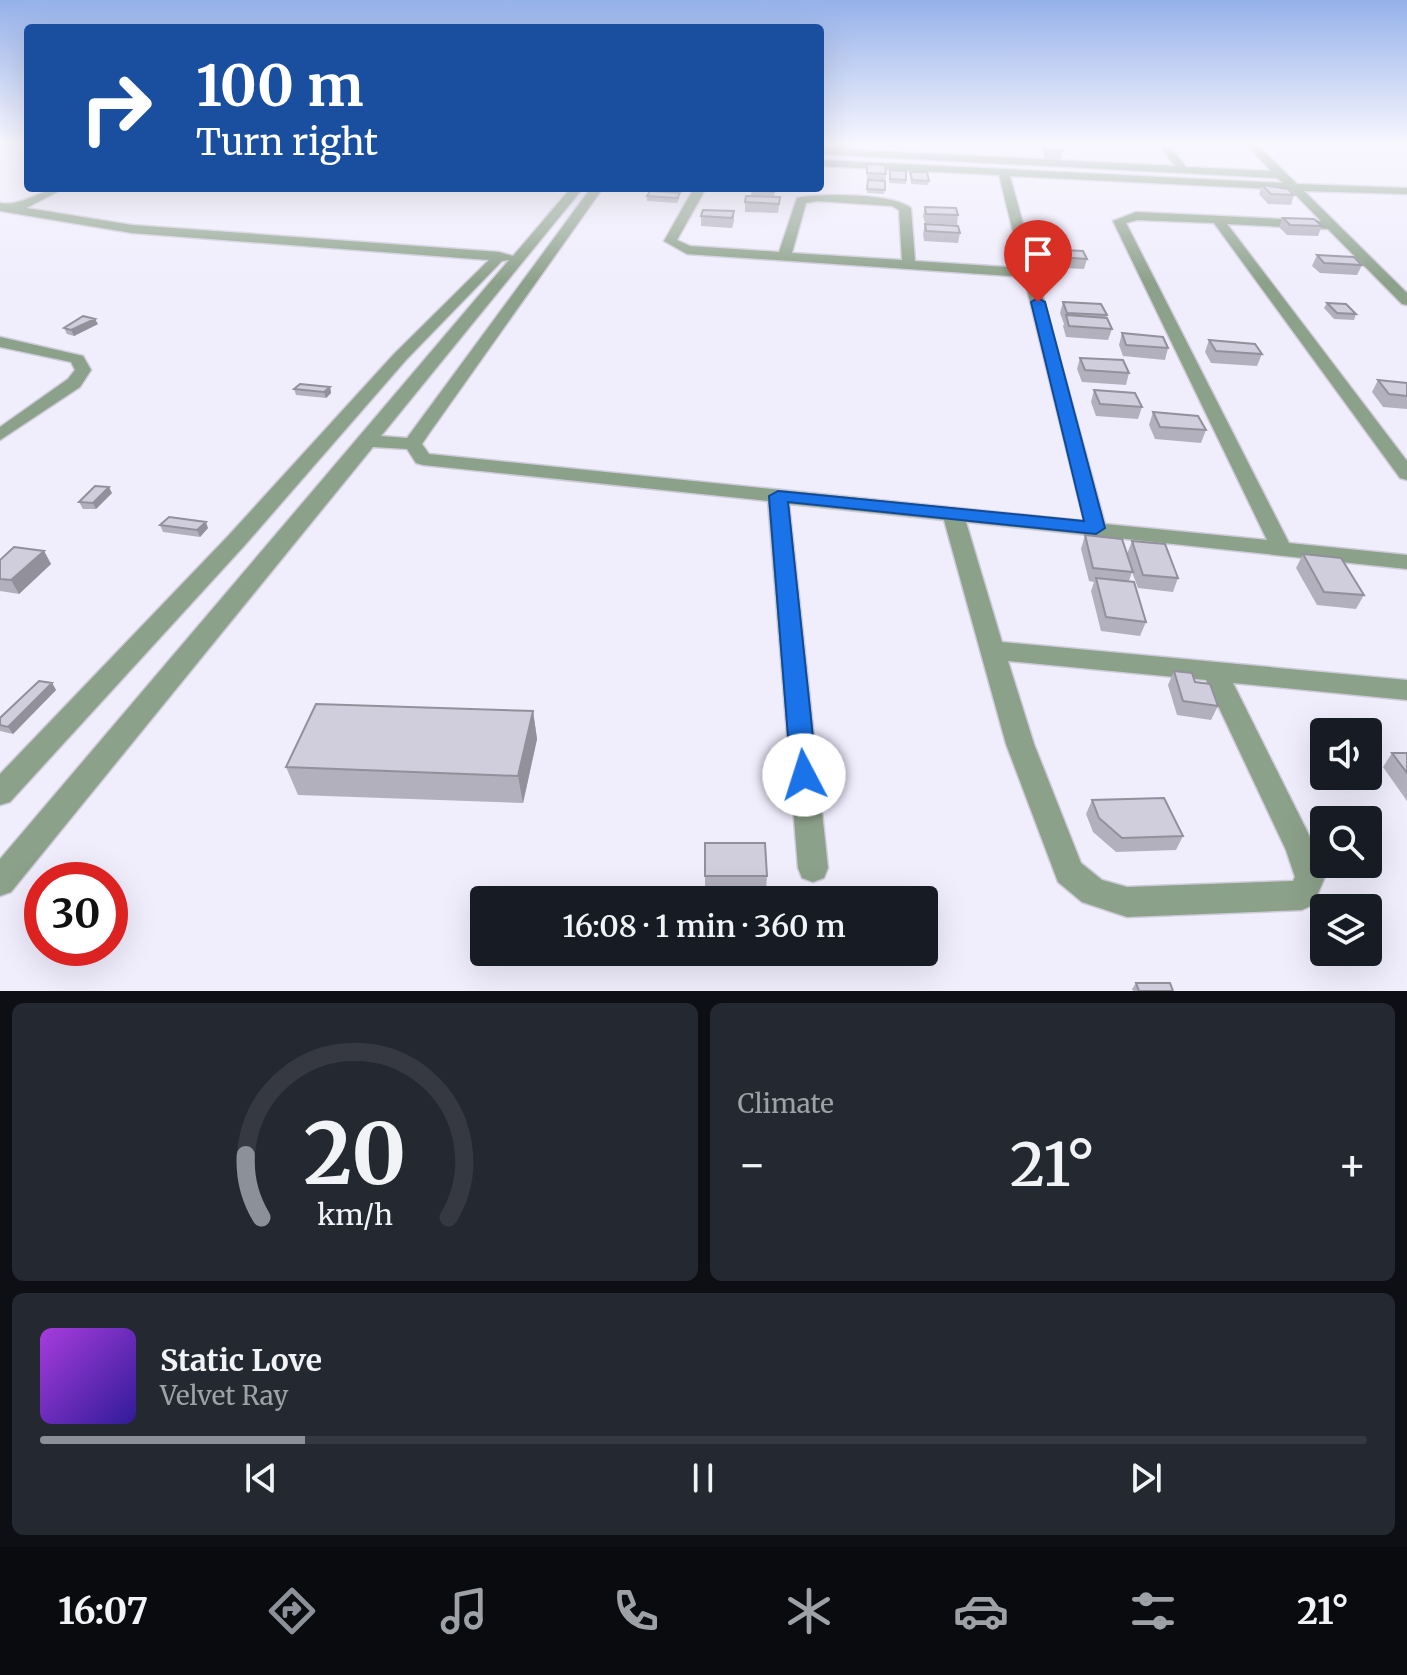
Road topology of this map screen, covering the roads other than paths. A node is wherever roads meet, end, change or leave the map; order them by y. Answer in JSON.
{"nodes":[{"id":1,"x":1010,"y":190,"type":"edge"},
{"id":2,"x":1297,"y":190,"type":"edge"},
{"id":3,"x":1386,"y":190,"type":"edge"},
{"id":4,"x":1407,"y":191,"type":"edge"},
{"id":5,"x":49,"y":192,"type":"edge"},
{"id":6,"x":573,"y":192,"type":"edge"},
{"id":7,"x":594,"y":192,"type":"edge"},
{"id":8,"x":698,"y":192,"type":"edge"},
{"id":9,"x":7,"y":208,"type":"edge"},
{"id":10,"x":1218,"y":220,"type":"junction"},
{"id":11,"x":1330,"y":225,"type":"junction"},
{"id":12,"x":784,"y":257,"type":"junction"},
{"id":13,"x":509,"y":258,"type":"junction"},
{"id":14,"x":909,"y":266,"type":"junction"},
{"id":15,"x":1031,"y":273,"type":"junction"},
{"id":16,"x":1407,"y":301,"type":"edge"},
{"id":17,"x":0,"y":342,"type":"edge"},
{"id":18,"x":0,"y":435,"type":"edge"},
{"id":19,"x":368,"y":441,"type":"junction"},
{"id":20,"x":413,"y":444,"type":"junction"},
{"id":21,"x":1407,"y":474,"type":"edge"},
{"id":22,"x":778,"y":496,"type":"junction"},
{"id":23,"x":953,"y":514,"type":"junction"},
{"id":24,"x":1096,"y":528,"type":"junction"},
{"id":25,"x":1281,"y":548,"type":"junction"},
{"id":26,"x":1407,"y":562,"type":"edge"},
{"id":27,"x":992,"y":650,"type":"junction"},
{"id":28,"x":1214,"y":670,"type":"junction"},
{"id":29,"x":1407,"y":690,"type":"edge"},
{"id":30,"x":0,"y":793,"type":"edge"},
{"id":31,"x":813,"y":868,"type":"dead end"},
{"id":32,"x":0,"y":882,"type":"edge"}],
"edges":[{"from":1,"to":15,"type":"street"},
{"from":2,"to":11,"type":"street"},
{"from":3,"to":4,"type":"street"},
{"from":5,"to":9,"type":"street"},
{"from":6,"to":13,"type":"street"},
{"from":7,"to":20,"type":"street"},
{"from":8,"to":12,"type":"street"},
{"from":9,"to":13,"type":"street"},
{"from":10,"to":11,"type":"street"},
{"from":10,"to":21,"type":"street"},
{"from":10,"to":25,"type":"street"},
{"from":11,"to":16,"type":"street"},
{"from":12,"to":14,"type":"street"},
{"from":12,"to":14,"type":"street"},
{"from":13,"to":19,"type":"street"},
{"from":13,"to":30,"type":"street"},
{"from":14,"to":15,"type":"street"},
{"from":15,"to":24,"type":"street"},
{"from":17,"to":18,"type":"street"},
{"from":19,"to":20,"type":"street"},
{"from":19,"to":32,"type":"street"},
{"from":20,"to":22,"type":"street"},
{"from":22,"to":23,"type":"street"},
{"from":22,"to":31,"type":"street"},
{"from":23,"to":24,"type":"street"},
{"from":23,"to":27,"type":"street"},
{"from":24,"to":25,"type":"street"},
{"from":25,"to":26,"type":"street"},
{"from":27,"to":28,"type":"street"},
{"from":27,"to":28,"type":"street"},
{"from":28,"to":29,"type":"street"}]}
